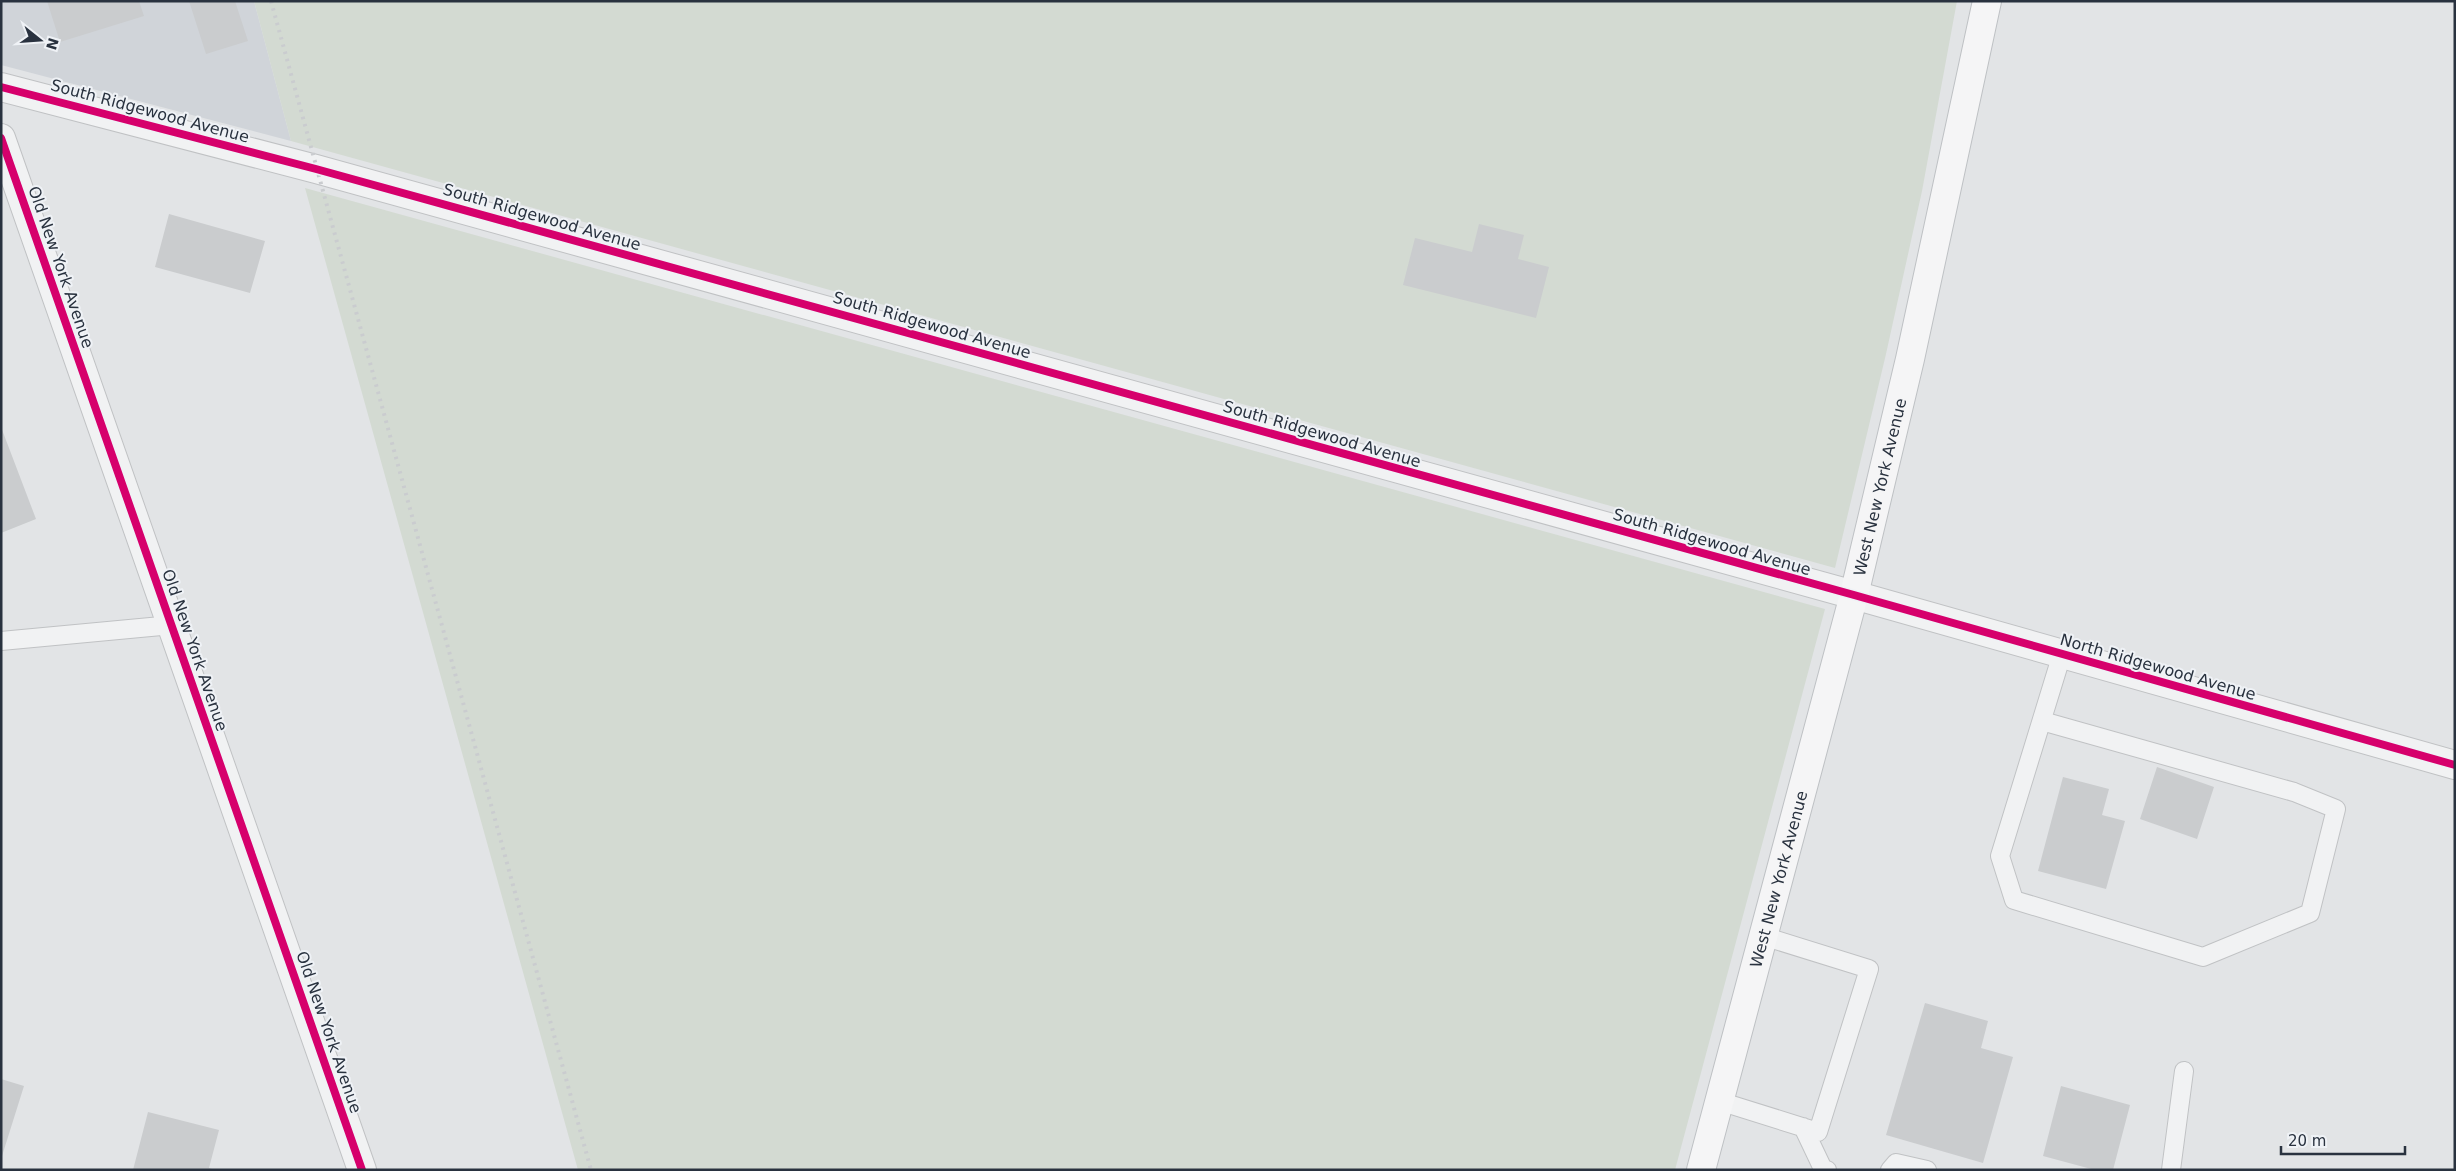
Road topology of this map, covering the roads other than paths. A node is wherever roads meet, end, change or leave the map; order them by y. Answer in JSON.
{"nodes":[{"id":1,"x":1987,"y":1,"type":"edge"},
{"id":2,"x":1,"y":87,"type":"edge"},
{"id":3,"x":1,"y":138,"type":"edge"},
{"id":4,"x":1854,"y":595,"type":"junction"},
{"id":5,"x":172,"y":625,"type":"junction"},
{"id":6,"x":1,"y":641,"type":"edge"},
{"id":7,"x":2062,"y":654,"type":"junction"},
{"id":8,"x":2042,"y":720,"type":"junction"},
{"id":9,"x":2455,"y":765,"type":"edge"},
{"id":10,"x":1763,"y":936,"type":"junction"},
{"id":11,"x":2184,"y":1071,"type":"dead end"},
{"id":12,"x":1719,"y":1101,"type":"junction"},
{"id":13,"x":1802,"y":1127,"type":"junction"},
{"id":14,"x":362,"y":1170,"type":"edge"},
{"id":15,"x":1700,"y":1170,"type":"edge"},
{"id":16,"x":1827,"y":1170,"type":"edge"},
{"id":17,"x":1890,"y":1170,"type":"edge"},
{"id":18,"x":1927,"y":1170,"type":"edge"},
{"id":19,"x":2171,"y":1170,"type":"edge"}],
"edges":[{"from":1,"to":4,"type":"main road","name":"West New York Avenue"},
{"from":2,"to":4,"type":"street","name":"South Ridgewood Avenue"},
{"from":3,"to":5,"type":"street","name":"Old New York Avenue"},
{"from":4,"to":7,"type":"street","name":"North Ridgewood Avenue"},
{"from":4,"to":10,"type":"main road","name":"West New York Avenue"},
{"from":5,"to":6,"type":"lane"},
{"from":5,"to":14,"type":"street","name":"Old New York Avenue"},
{"from":7,"to":8,"type":"lane"},
{"from":7,"to":9,"type":"street","name":"North Ridgewood Avenue"},
{"from":8,"to":8,"type":"lane"},
{"from":10,"to":12,"type":"main road","name":"West New York Avenue"},
{"from":10,"to":13,"type":"lane"},
{"from":11,"to":19,"type":"lane"},
{"from":12,"to":13,"type":"lane"},
{"from":12,"to":15,"type":"main road","name":"West New York Avenue"},
{"from":13,"to":16,"type":"lane"},
{"from":17,"to":18,"type":"lane"}]}
